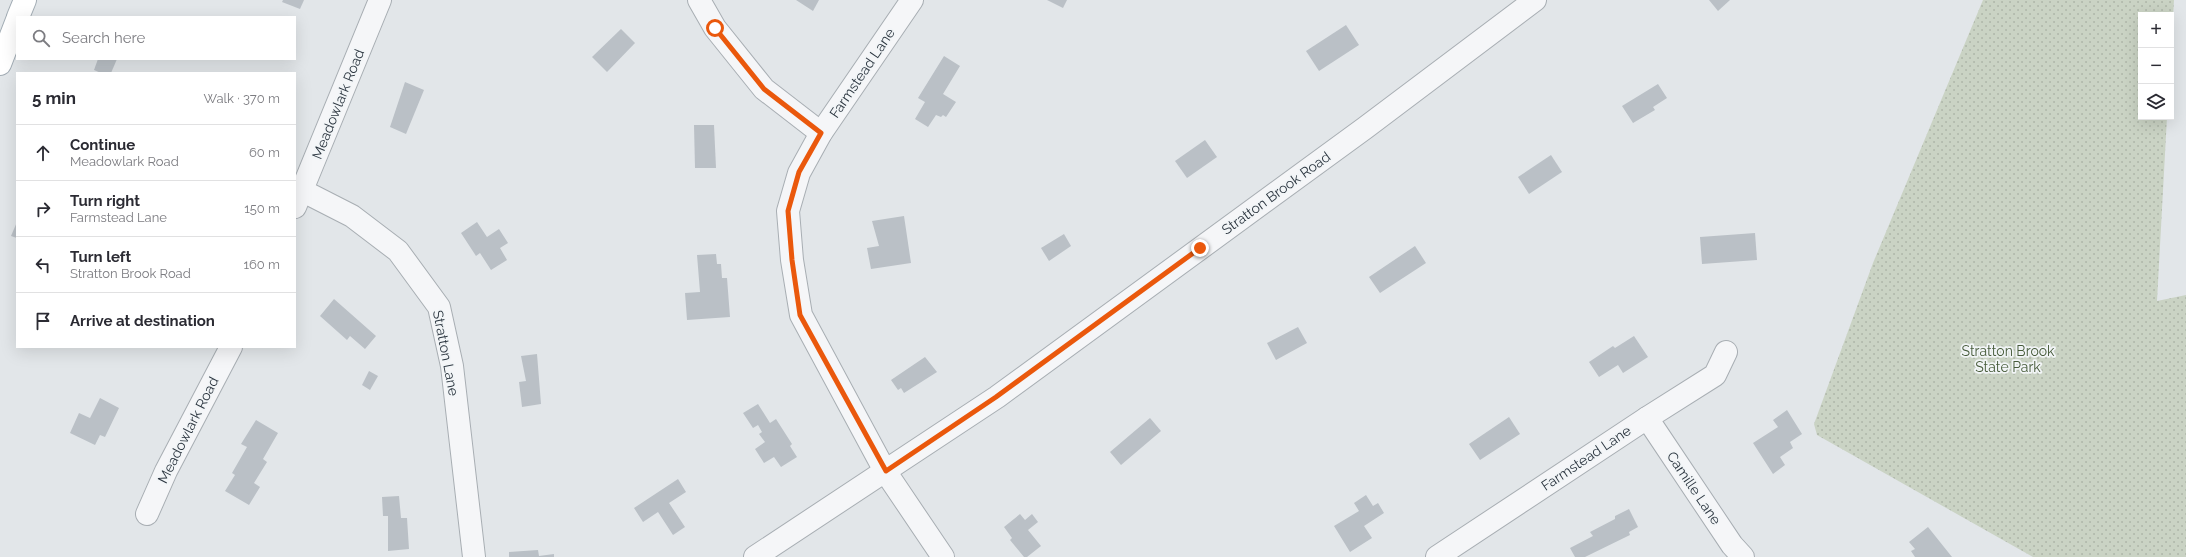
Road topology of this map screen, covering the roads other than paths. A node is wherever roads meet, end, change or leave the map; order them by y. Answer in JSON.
{"nodes":[{"id":1,"x":25,"y":0,"type":"edge"},
{"id":2,"x":380,"y":0,"type":"edge"},
{"id":3,"x":699,"y":0,"type":"edge"},
{"id":4,"x":912,"y":0,"type":"edge"},
{"id":5,"x":1535,"y":0,"type":"edge"},
{"id":6,"x":18,"y":16,"type":"edge"},
{"id":7,"x":16,"y":23,"type":"edge"},
{"id":8,"x":0,"y":64,"type":"edge"},
{"id":9,"x":821,"y":133,"type":"junction"},
{"id":10,"x":299,"y":199,"type":"edge"},
{"id":11,"x":230,"y":348,"type":"edge"},
{"id":12,"x":1726,"y":352,"type":"dead end"},
{"id":13,"x":1647,"y":418,"type":"junction"},
{"id":14,"x":886,"y":471,"type":"junction"},
{"id":15,"x":147,"y":514,"type":"dead end"},
{"id":16,"x":474,"y":557,"type":"edge"},
{"id":17,"x":755,"y":557,"type":"edge"},
{"id":18,"x":943,"y":557,"type":"edge"},
{"id":19,"x":1437,"y":557,"type":"edge"},
{"id":20,"x":1743,"y":557,"type":"edge"}],
"edges":[{"from":1,"to":6,"type":"main road"},
{"from":2,"to":10,"type":"street","name":"Meadowlark Road"},
{"from":3,"to":9,"type":"street"},
{"from":4,"to":9,"type":"street","name":"Farmstead Lane"},
{"from":5,"to":14,"type":"street","name":"Stratton Brook Road"},
{"from":7,"to":8,"type":"main road"},
{"from":9,"to":14,"type":"street","name":"Farmstead Lane"},
{"from":10,"to":16,"type":"street","name":"Stratton Lane"},
{"from":11,"to":15,"type":"street","name":"Meadowlark Road"},
{"from":12,"to":13,"type":"street","name":"Farmstead Lane"},
{"from":13,"to":19,"type":"street","name":"Farmstead Lane"},
{"from":13,"to":20,"type":"street","name":"Camille Lane"},
{"from":14,"to":17,"type":"street","name":"Stratton Brook Road"},
{"from":14,"to":18,"type":"street","name":"Farmstead Lane"}]}
